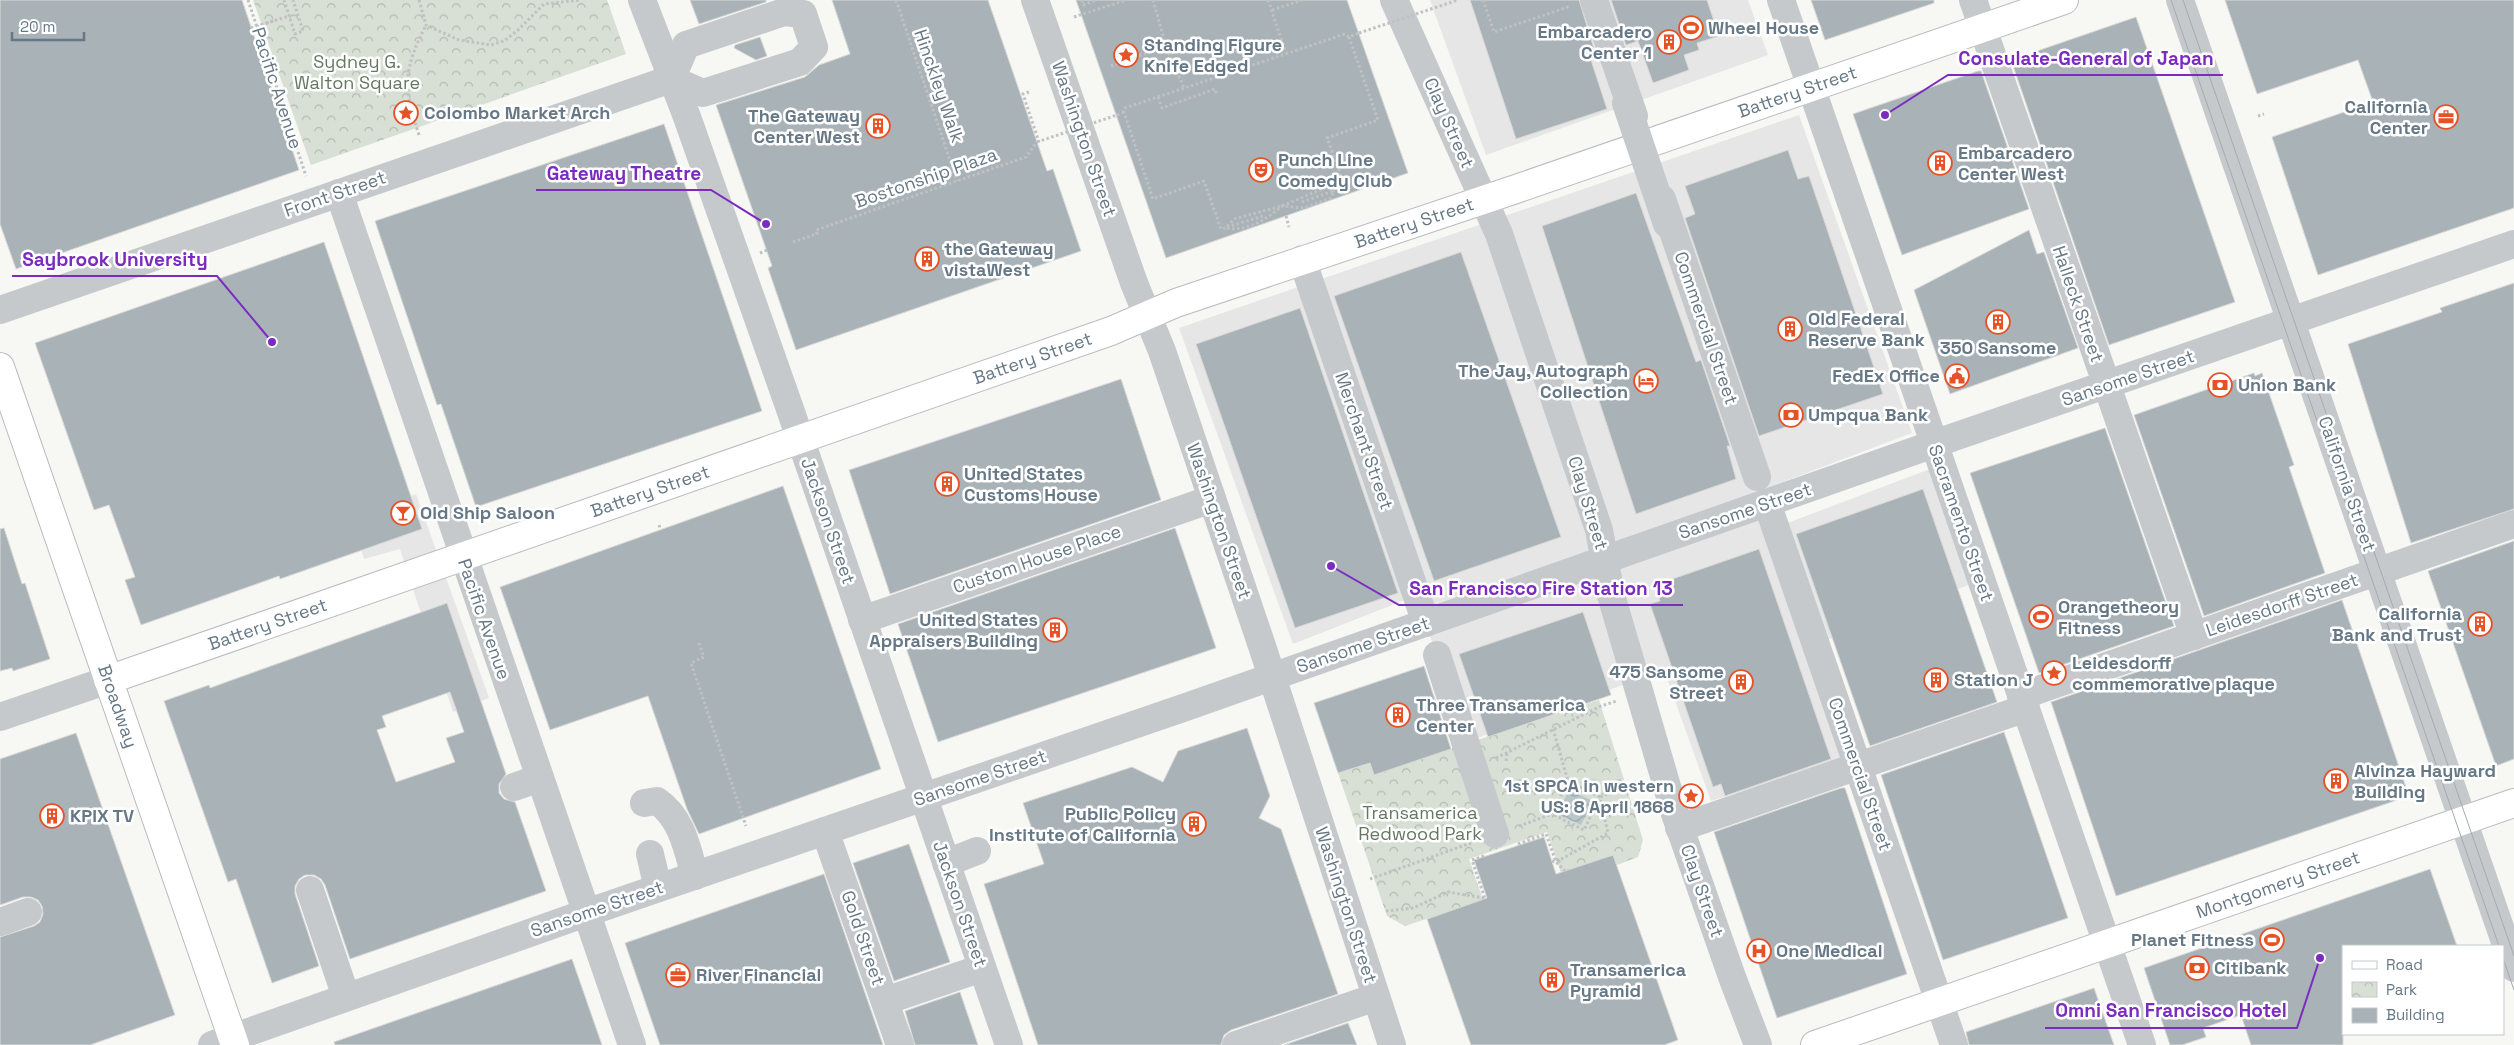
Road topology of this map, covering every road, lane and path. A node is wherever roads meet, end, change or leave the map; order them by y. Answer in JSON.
{"nodes":[{"id":1,"x":248,"y":0,"type":"edge"},
{"id":2,"x":284,"y":0,"type":"edge"},
{"id":3,"x":292,"y":0,"type":"edge"},
{"id":4,"x":420,"y":0,"type":"edge"},
{"id":5,"x":581,"y":0,"type":"edge"},
{"id":6,"x":642,"y":0,"type":"edge"},
{"id":7,"x":896,"y":0,"type":"edge"},
{"id":8,"x":1035,"y":0,"type":"edge"},
{"id":9,"x":1082,"y":0,"type":"edge"},
{"id":10,"x":1097,"y":0,"type":"edge"},
{"id":11,"x":1126,"y":0,"type":"edge"},
{"id":12,"x":1153,"y":0,"type":"edge"},
{"id":13,"x":1268,"y":0,"type":"edge"},
{"id":14,"x":1303,"y":0,"type":"edge"},
{"id":15,"x":1394,"y":0,"type":"edge"},
{"id":16,"x":1458,"y":0,"type":"edge"},
{"id":17,"x":1484,"y":0,"type":"edge"},
{"id":18,"x":1592,"y":0,"type":"edge"},
{"id":19,"x":1781,"y":0,"type":"edge"},
{"id":20,"x":1973,"y":0,"type":"edge"},
{"id":21,"x":2064,"y":0,"type":"edge"},
{"id":22,"x":2180,"y":0,"type":"edge"},
{"id":23,"x":544,"y":2,"type":"edge"},
{"id":24,"x":1272,"y":10,"type":"junction"},
{"id":25,"x":289,"y":16,"type":"junction"},
{"id":26,"x":1074,"y":17,"type":"dead end"},
{"id":27,"x":276,"y":20,"type":"dead end"},
{"id":28,"x":426,"y":25,"type":"junction"},
{"id":29,"x":257,"y":26,"type":"junction"},
{"id":30,"x":251,"y":28,"type":"dead end"},
{"id":31,"x":1982,"y":28,"type":"junction"},
{"id":32,"x":1349,"y":37,"type":"junction"},
{"id":33,"x":1166,"y":46,"type":"junction"},
{"id":34,"x":1286,"y":53,"type":"junction"},
{"id":35,"x":1111,"y":66,"type":"dead end"},
{"id":36,"x":671,"y":79,"type":"junction"},
{"id":37,"x":1811,"y":87,"type":"junction"},
{"id":38,"x":1184,"y":88,"type":"junction"},
{"id":39,"x":1029,"y":92,"type":"dead end"},
{"id":40,"x":1217,"y":96,"type":"dead end"},
{"id":41,"x":1158,"y":97,"type":"junction"},
{"id":42,"x":1124,"y":112,"type":"junction"},
{"id":43,"x":2264,"y":114,"type":"dead end"},
{"id":44,"x":1634,"y":116,"type":"dead end"},
{"id":45,"x":2258,"y":116,"type":"dead end"},
{"id":46,"x":419,"y":135,"type":"dead end"},
{"id":47,"x":1038,"y":142,"type":"junction"},
{"id":48,"x":306,"y":176,"type":"dead end"},
{"id":49,"x":1656,"y":179,"type":"dead end"},
{"id":50,"x":957,"y":181,"type":"junction"},
{"id":51,"x":1334,"y":191,"type":"junction"},
{"id":52,"x":339,"y":193,"type":"junction"},
{"id":53,"x":1483,"y":200,"type":"junction"},
{"id":54,"x":1302,"y":202,"type":"dead end"},
{"id":55,"x":1282,"y":206,"type":"junction"},
{"id":56,"x":1263,"y":216,"type":"dead end"},
{"id":57,"x":1286,"y":216,"type":"dead end"},
{"id":58,"x":1658,"y":218,"type":"dead end"},
{"id":59,"x":1290,"y":227,"type":"dead end"},
{"id":60,"x":1226,"y":228,"type":"junction"},
{"id":61,"x":793,"y":242,"type":"dead end"},
{"id":62,"x":2514,"y":244,"type":"edge"},
{"id":63,"x":1302,"y":260,"type":"junction"},
{"id":64,"x":0,"y":310,"type":"edge"},
{"id":65,"x":1147,"y":316,"type":"junction"},
{"id":66,"x":2291,"y":322,"type":"junction"},
{"id":67,"x":0,"y":367,"type":"edge"},
{"id":68,"x":2106,"y":385,"type":"junction"},
{"id":69,"x":800,"y":440,"type":"junction"},
{"id":70,"x":1934,"y":444,"type":"junction"},
{"id":71,"x":1757,"y":477,"type":"dead end"},
{"id":72,"x":1212,"y":499,"type":"junction"},
{"id":73,"x":1767,"y":503,"type":"junction"},
{"id":74,"x":2514,"y":524,"type":"edge"},
{"id":75,"x":462,"y":556,"type":"junction"},
{"id":76,"x":1605,"y":560,"type":"junction"},
{"id":77,"x":2377,"y":572,"type":"junction"},
{"id":78,"x":862,"y":620,"type":"junction"},
{"id":79,"x":1426,"y":623,"type":"junction"},
{"id":80,"x":2194,"y":636,"type":"junction"},
{"id":81,"x":699,"y":643,"type":"dead end"},
{"id":82,"x":1437,"y":655,"type":"dead end"},
{"id":83,"x":1272,"y":677,"type":"junction"},
{"id":84,"x":108,"y":680,"type":"junction"},
{"id":85,"x":1617,"y":701,"type":"dead end"},
{"id":86,"x":2024,"y":702,"type":"junction"},
{"id":87,"x":0,"y":717,"type":"edge"},
{"id":88,"x":1553,"y":729,"type":"junction"},
{"id":89,"x":1507,"y":753,"type":"junction"},
{"id":90,"x":1506,"y":761,"type":"dead end"},
{"id":91,"x":1858,"y":766,"type":"junction"},
{"id":92,"x":1474,"y":767,"type":"junction"},
{"id":93,"x":540,"y":778,"type":"junction"},
{"id":94,"x":1568,"y":781,"type":"junction"},
{"id":95,"x":1636,"y":784,"type":"dead end"},
{"id":96,"x":514,"y":787,"type":"dead end"},
{"id":97,"x":924,"y":797,"type":"junction"},
{"id":98,"x":1600,"y":797,"type":"junction"},
{"id":99,"x":644,"y":803,"type":"dead end"},
{"id":100,"x":2514,"y":804,"type":"edge"},
{"id":101,"x":1552,"y":814,"type":"junction"},
{"id":102,"x":2463,"y":821,"type":"junction"},
{"id":103,"x":746,"y":826,"type":"dead end"},
{"id":104,"x":1680,"y":828,"type":"junction"},
{"id":105,"x":825,"y":831,"type":"junction"},
{"id":106,"x":1495,"y":834,"type":"junction"},
{"id":107,"x":977,"y":851,"type":"dead end"},
{"id":108,"x":650,"y":854,"type":"dead end"},
{"id":109,"x":946,"y":863,"type":"junction"},
{"id":110,"x":1565,"y":871,"type":"dead end"},
{"id":111,"x":695,"y":876,"type":"junction"},
{"id":112,"x":1370,"y":880,"type":"dead end"},
{"id":113,"x":658,"y":888,"type":"junction"},
{"id":114,"x":310,"y":890,"type":"dead end"},
{"id":115,"x":1485,"y":896,"type":"dead end"},
{"id":116,"x":1386,"y":911,"type":"dead end"},
{"id":117,"x":28,"y":912,"type":"dead end"},
{"id":118,"x":586,"y":913,"type":"junction"},
{"id":119,"x":0,"y":922,"type":"edge"},
{"id":120,"x":2107,"y":943,"type":"junction"},
{"id":121,"x":982,"y":968,"type":"junction"},
{"id":122,"x":2514,"y":968,"type":"edge"},
{"id":123,"x":346,"y":997,"type":"junction"},
{"id":124,"x":1376,"y":997,"type":"junction"},
{"id":125,"x":885,"y":1001,"type":"junction"},
{"id":126,"x":1938,"y":1002,"type":"junction"},
{"id":127,"x":226,"y":1043,"type":"edge"},
{"id":128,"x":632,"y":1045,"type":"edge"},
{"id":129,"x":900,"y":1045,"type":"edge"},
{"id":130,"x":1009,"y":1045,"type":"edge"},
{"id":131,"x":1236,"y":1045,"type":"edge"},
{"id":132,"x":1392,"y":1045,"type":"edge"},
{"id":133,"x":1758,"y":1045,"type":"edge"},
{"id":134,"x":1815,"y":1045,"type":"edge"},
{"id":135,"x":1954,"y":1045,"type":"edge"},
{"id":136,"x":2142,"y":1045,"type":"edge"}],
"edges":[{"from":1,"to":29,"type":"path","name":"Pacific Avenue"},
{"from":2,"to":25,"type":"path"},
{"from":3,"to":25,"type":"path"},
{"from":4,"to":28,"type":"path"},
{"from":5,"to":23,"type":"path"},
{"from":6,"to":36,"type":"street","name":"Jackson Street"},
{"from":7,"to":50,"type":"path","name":"Hinckley Walk"},
{"from":8,"to":65,"type":"street","name":"Washington Street"},
{"from":9,"to":10,"type":"path"},
{"from":11,"to":26,"type":"path"},
{"from":12,"to":33,"type":"path"},
{"from":13,"to":24,"type":"path"},
{"from":14,"to":24,"type":"path"},
{"from":15,"to":53,"type":"street","name":"Clay Street"},
{"from":16,"to":32,"type":"path","bridge":true},
{"from":17,"to":18,"type":"path"},
{"from":18,"to":44,"type":"street"},
{"from":18,"to":58,"type":"street","bridge":true},
{"from":19,"to":37,"type":"street","name":"Sacramento Street"},
{"from":20,"to":31,"type":"street","name":"Halleck Street"},
{"from":21,"to":31,"type":"main road","name":"Battery Street"},
{"from":22,"to":66,"type":"street","name":"California Street"},
{"from":23,"to":28,"type":"path"},
{"from":24,"to":34,"type":"path"},
{"from":25,"to":30,"type":"path","bridge":true},
{"from":27,"to":29,"type":"path"},
{"from":28,"to":46,"type":"path"},
{"from":29,"to":48,"type":"path","name":"Pacific Avenue"},
{"from":31,"to":37,"type":"main road","name":"Battery Street"},
{"from":31,"to":68,"type":"street","name":"Halleck Street"},
{"from":32,"to":34,"type":"path"},
{"from":32,"to":51,"type":"path"},
{"from":33,"to":35,"type":"path"},
{"from":33,"to":38,"type":"path"},
{"from":34,"to":38,"type":"path"},
{"from":36,"to":36,"type":"street"},
{"from":36,"to":52,"type":"street","name":"Front Street"},
{"from":36,"to":69,"type":"street","name":"Jackson Street"},
{"from":37,"to":53,"type":"main road","name":"Battery Street"},
{"from":37,"to":70,"type":"street","name":"Sacramento Street"},
{"from":38,"to":41,"type":"path"},
{"from":39,"to":47,"type":"path"},
{"from":40,"to":41,"type":"path"},
{"from":41,"to":42,"type":"path"},
{"from":42,"to":47,"type":"path","bridge":true},
{"from":42,"to":60,"type":"path"},
{"from":43,"to":45,"type":"path"},
{"from":47,"to":50,"type":"path","name":"Bostonship Plaza"},
{"from":49,"to":71,"type":"street","name":"Commercial Street"},
{"from":50,"to":61,"type":"path","name":"Bostonship Plaza"},
{"from":51,"to":54,"type":"path"},
{"from":51,"to":55,"type":"path"},
{"from":51,"to":55,"type":"path"},
{"from":52,"to":64,"type":"street","name":"Front Street"},
{"from":52,"to":75,"type":"street","name":"Pacific Avenue"},
{"from":53,"to":63,"type":"main road","name":"Battery Street"},
{"from":53,"to":76,"type":"street","name":"Clay Street"},
{"from":55,"to":60,"type":"path"},
{"from":55,"to":60,"type":"path"},
{"from":56,"to":60,"type":"path"},
{"from":57,"to":59,"type":"path"},
{"from":62,"to":66,"type":"street","name":"Sansome Street"},
{"from":63,"to":65,"type":"main road","name":"Battery Street"},
{"from":63,"to":79,"type":"street","name":"Merchant Street"},
{"from":65,"to":69,"type":"main road","name":"Battery Street"},
{"from":65,"to":72,"type":"street","name":"Washington Street"},
{"from":66,"to":68,"type":"street","name":"Sansome Street"},
{"from":66,"to":77,"type":"street","name":"California Street"},
{"from":67,"to":84,"type":"main road","name":"Broadway"},
{"from":68,"to":70,"type":"street","name":"Sansome Street"},
{"from":68,"to":80,"type":"street","name":"Halleck Street"},
{"from":69,"to":75,"type":"main road","name":"Battery Street"},
{"from":69,"to":78,"type":"street","name":"Jackson Street"},
{"from":70,"to":73,"type":"street","name":"Sansome Street"},
{"from":70,"to":86,"type":"street","name":"Sacramento Street"},
{"from":72,"to":78,"type":"street","name":"Custom House Place"},
{"from":72,"to":83,"type":"street","name":"Washington Street"},
{"from":73,"to":76,"type":"street","name":"Sansome Street"},
{"from":73,"to":91,"type":"street","name":"Commercial Street"},
{"from":74,"to":77,"type":"street","name":"Leidesdorff Street"},
{"from":75,"to":84,"type":"main road","name":"Battery Street"},
{"from":75,"to":93,"type":"street","name":"Pacific Avenue"},
{"from":76,"to":79,"type":"street","name":"Sansome Street"},
{"from":76,"to":104,"type":"street","name":"Clay Street"},
{"from":77,"to":80,"type":"street","name":"Leidesdorff Street"},
{"from":77,"to":102,"type":"street","name":"California Street"},
{"from":78,"to":97,"type":"street","name":"Jackson Street"},
{"from":79,"to":83,"type":"street","name":"Sansome Street"},
{"from":80,"to":86,"type":"street","name":"Leidesdorff Street"},
{"from":81,"to":103,"type":"path"},
{"from":82,"to":92,"type":"street"},
{"from":83,"to":97,"type":"street","name":"Sansome Street"},
{"from":83,"to":124,"type":"street","name":"Washington Street"},
{"from":84,"to":87,"type":"street","name":"Battery Street"},
{"from":84,"to":127,"type":"main road","name":"Broadway"},
{"from":85,"to":88,"type":"path"},
{"from":86,"to":91,"type":"street","name":"Leidesdorff Street"},
{"from":86,"to":120,"type":"street","name":"Sacramento Street"},
{"from":88,"to":89,"type":"path"},
{"from":88,"to":94,"type":"path"},
{"from":89,"to":90,"type":"path"},
{"from":89,"to":92,"type":"path"},
{"from":91,"to":104,"type":"street","name":"Leidesdorff Street"},
{"from":91,"to":126,"type":"street","name":"Commercial Street"},
{"from":92,"to":106,"type":"street"},
{"from":93,"to":96,"type":"street"},
{"from":93,"to":118,"type":"street","name":"Pacific Avenue"},
{"from":94,"to":98,"type":"path"},
{"from":94,"to":101,"type":"path"},
{"from":95,"to":98,"type":"path"},
{"from":97,"to":105,"type":"street","name":"Sansome Street"},
{"from":97,"to":109,"type":"street","name":"Jackson Street"},
{"from":98,"to":101,"type":"path"},
{"from":98,"to":110,"type":"path"},
{"from":99,"to":111,"type":"street"},
{"from":100,"to":102,"type":"main road","name":"Montgomery Street"},
{"from":101,"to":106,"type":"path"},
{"from":102,"to":120,"type":"main road","name":"Montgomery Street"},
{"from":102,"to":122,"type":"street","name":"California Street"},
{"from":104,"to":133,"type":"street","name":"Clay Street"},
{"from":105,"to":111,"type":"street","name":"Sansome Street"},
{"from":105,"to":125,"type":"street","name":"Gold Street"},
{"from":106,"to":112,"type":"path"},
{"from":107,"to":109,"type":"street"},
{"from":108,"to":113,"type":"street"},
{"from":109,"to":121,"type":"street","name":"Jackson Street"},
{"from":111,"to":113,"type":"street","name":"Sansome Street"},
{"from":113,"to":118,"type":"street","name":"Sansome Street"},
{"from":114,"to":123,"type":"street"},
{"from":115,"to":116,"type":"path"},
{"from":117,"to":119,"type":"street"},
{"from":118,"to":123,"type":"street","name":"Sansome Street"},
{"from":118,"to":128,"type":"street","name":"Pacific Avenue"},
{"from":120,"to":126,"type":"main road","name":"Montgomery Street"},
{"from":120,"to":136,"type":"street","name":"Sacramento Street"},
{"from":121,"to":125,"type":"street"},
{"from":121,"to":130,"type":"street","name":"Jackson Street"},
{"from":123,"to":127,"type":"street","name":"Sansome Street"},
{"from":124,"to":131,"type":"street"},
{"from":124,"to":132,"type":"street","name":"Washington Street"},
{"from":125,"to":129,"type":"street","name":"Gold Street"},
{"from":126,"to":134,"type":"main road","name":"Montgomery Street"},
{"from":126,"to":135,"type":"street","name":"Commercial Street"}]}
